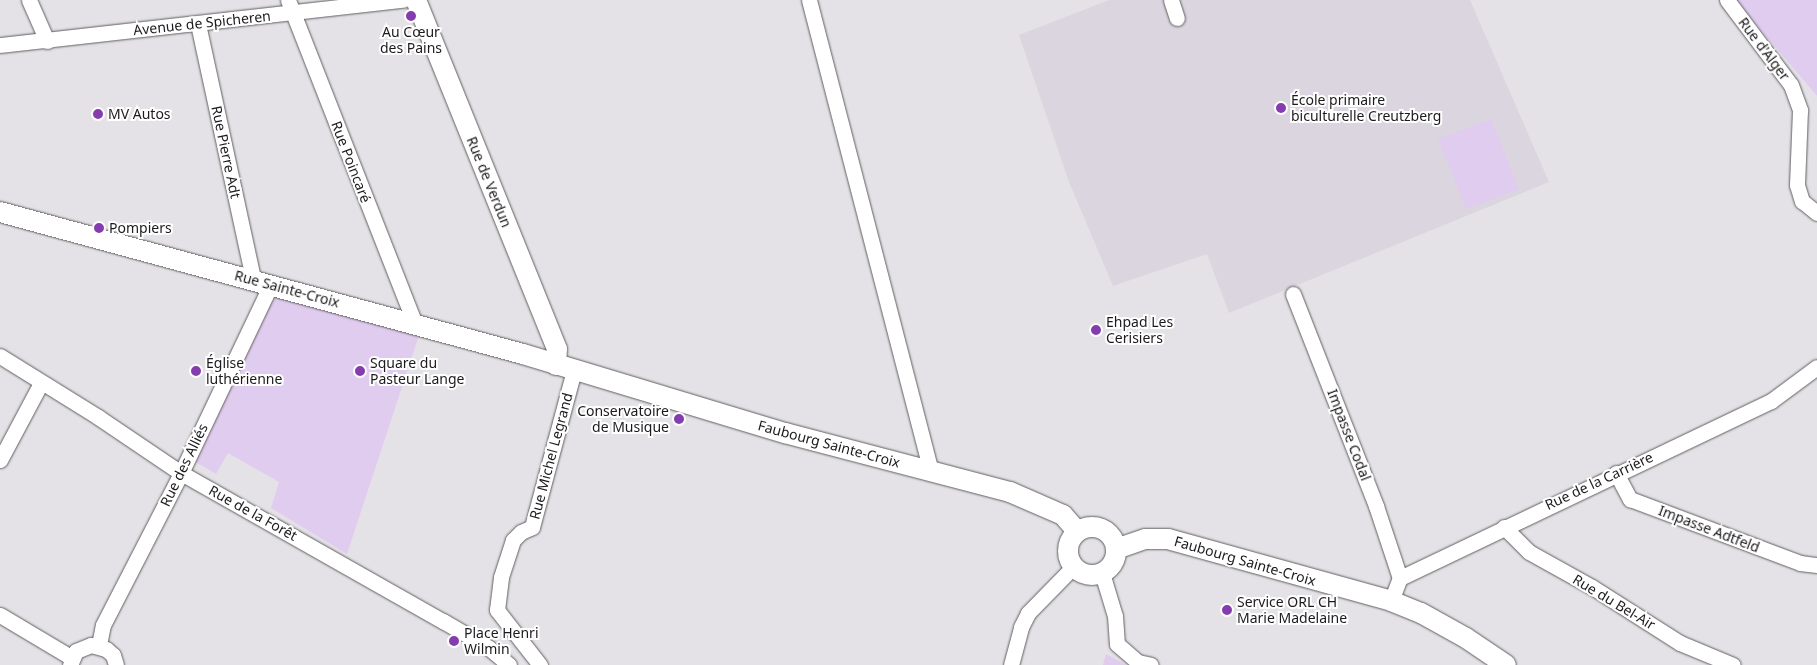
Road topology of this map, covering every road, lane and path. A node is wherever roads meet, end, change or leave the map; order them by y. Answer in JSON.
{"nodes":[{"id":1,"x":29,"y":0,"type":"edge"},
{"id":2,"x":403,"y":0,"type":"edge"},
{"id":3,"x":416,"y":0,"type":"edge"},
{"id":4,"x":809,"y":0,"type":"edge"},
{"id":5,"x":1171,"y":0,"type":"edge"},
{"id":6,"x":1726,"y":0,"type":"edge"},
{"id":7,"x":290,"y":6,"type":"edge"},
{"id":8,"x":1177,"y":18,"type":"dead end"},
{"id":9,"x":198,"y":24,"type":"junction"},
{"id":10,"x":47,"y":40,"type":"junction"},
{"id":11,"x":0,"y":45,"type":"edge"},
{"id":12,"x":0,"y":212,"type":"edge"},
{"id":13,"x":1817,"y":213,"type":"edge"},
{"id":14,"x":262,"y":282,"type":"junction"},
{"id":15,"x":1293,"y":294,"type":"dead end"},
{"id":16,"x":415,"y":324,"type":"junction"},
{"id":17,"x":0,"y":356,"type":"edge"},
{"id":18,"x":565,"y":367,"type":"junction"},
{"id":19,"x":1817,"y":367,"type":"edge"},
{"id":20,"x":41,"y":383,"type":"junction"},
{"id":21,"x":0,"y":460,"type":"edge"},
{"id":22,"x":931,"y":472,"type":"junction"},
{"id":23,"x":181,"y":473,"type":"junction"},
{"id":24,"x":1616,"y":473,"type":"junction"},
{"id":25,"x":1504,"y":526,"type":"junction"},
{"id":26,"x":1077,"y":531,"type":"junction"},
{"id":27,"x":1116,"y":549,"type":"junction"},
{"id":28,"x":1817,"y":564,"type":"edge"},
{"id":29,"x":1073,"y":567,"type":"junction"},
{"id":30,"x":1102,"y":574,"type":"junction"},
{"id":31,"x":1400,"y":578,"type":"junction"},
{"id":32,"x":1391,"y":601,"type":"junction"},
{"id":33,"x":0,"y":615,"type":"edge"},
{"id":34,"x":99,"y":645,"type":"junction"},
{"id":35,"x":71,"y":661,"type":"edge"},
{"id":36,"x":116,"y":665,"type":"edge"},
{"id":37,"x":509,"y":665,"type":"edge"},
{"id":38,"x":540,"y":665,"type":"edge"},
{"id":39,"x":1011,"y":665,"type":"edge"},
{"id":40,"x":1151,"y":665,"type":"edge"},
{"id":41,"x":1506,"y":665,"type":"edge"},
{"id":42,"x":1733,"y":665,"type":"edge"}],
"edges":[{"from":1,"to":10,"type":"street"},
{"from":2,"to":7,"type":"street","name":"Avenue de Spicheren"},
{"from":3,"to":18,"type":"main road","name":"Rue de Verdun"},
{"from":4,"to":22,"type":"street"},
{"from":5,"to":8,"type":"street"},
{"from":6,"to":13,"type":"street","name":"Rue d'Alger"},
{"from":7,"to":9,"type":"street","name":"Avenue de Spicheren"},
{"from":7,"to":16,"type":"street","name":"Rue Poincaré"},
{"from":9,"to":10,"type":"street","name":"Avenue de Spicheren"},
{"from":9,"to":14,"type":"street","name":"Rue Pierre Adt"},
{"from":10,"to":11,"type":"street","name":"Avenue de Spicheren"},
{"from":12,"to":14,"type":"main road","name":"Rue Sainte-Croix"},
{"from":14,"to":16,"type":"main road","name":"Rue Sainte-Croix"},
{"from":14,"to":23,"type":"street","name":"Rue des Alliés"},
{"from":15,"to":31,"type":"street","name":"Impasse Codal"},
{"from":16,"to":18,"type":"main road","name":"Rue Sainte-Croix"},
{"from":17,"to":20,"type":"street","name":"Rue de la Forêt"},
{"from":18,"to":22,"type":"main road","name":"Faubourg Sainte-Croix"},
{"from":18,"to":38,"type":"street","name":"Rue Michel Legrand"},
{"from":19,"to":24,"type":"street","name":"Rue de la Carrière"},
{"from":20,"to":21,"type":"street"},
{"from":20,"to":23,"type":"street","name":"Rue de la Forêt"},
{"from":22,"to":26,"type":"main road","name":"Faubourg Sainte-Croix"},
{"from":23,"to":34,"type":"street","name":"Rue des Alliés"},
{"from":23,"to":37,"type":"street","name":"Rue de la Forêt"},
{"from":24,"to":25,"type":"street","name":"Rue de la Carrière"},
{"from":24,"to":28,"type":"street","name":"Impasse Adtfeld"},
{"from":25,"to":31,"type":"street","name":"Rue de la Carrière"},
{"from":25,"to":42,"type":"street","name":"Rue du Bel-Air"},
{"from":26,"to":27,"type":"main road"},
{"from":26,"to":29,"type":"main road"},
{"from":27,"to":30,"type":"main road"},
{"from":27,"to":32,"type":"main road","name":"Faubourg Sainte-Croix"},
{"from":29,"to":30,"type":"main road"},
{"from":29,"to":39,"type":"street"},
{"from":30,"to":40,"type":"street"},
{"from":31,"to":32,"type":"street"},
{"from":32,"to":41,"type":"main road","name":"Faubourg Sainte-Croix"},
{"from":33,"to":35,"type":"street"},
{"from":34,"to":35,"type":"street"},
{"from":34,"to":36,"type":"street"}]}
